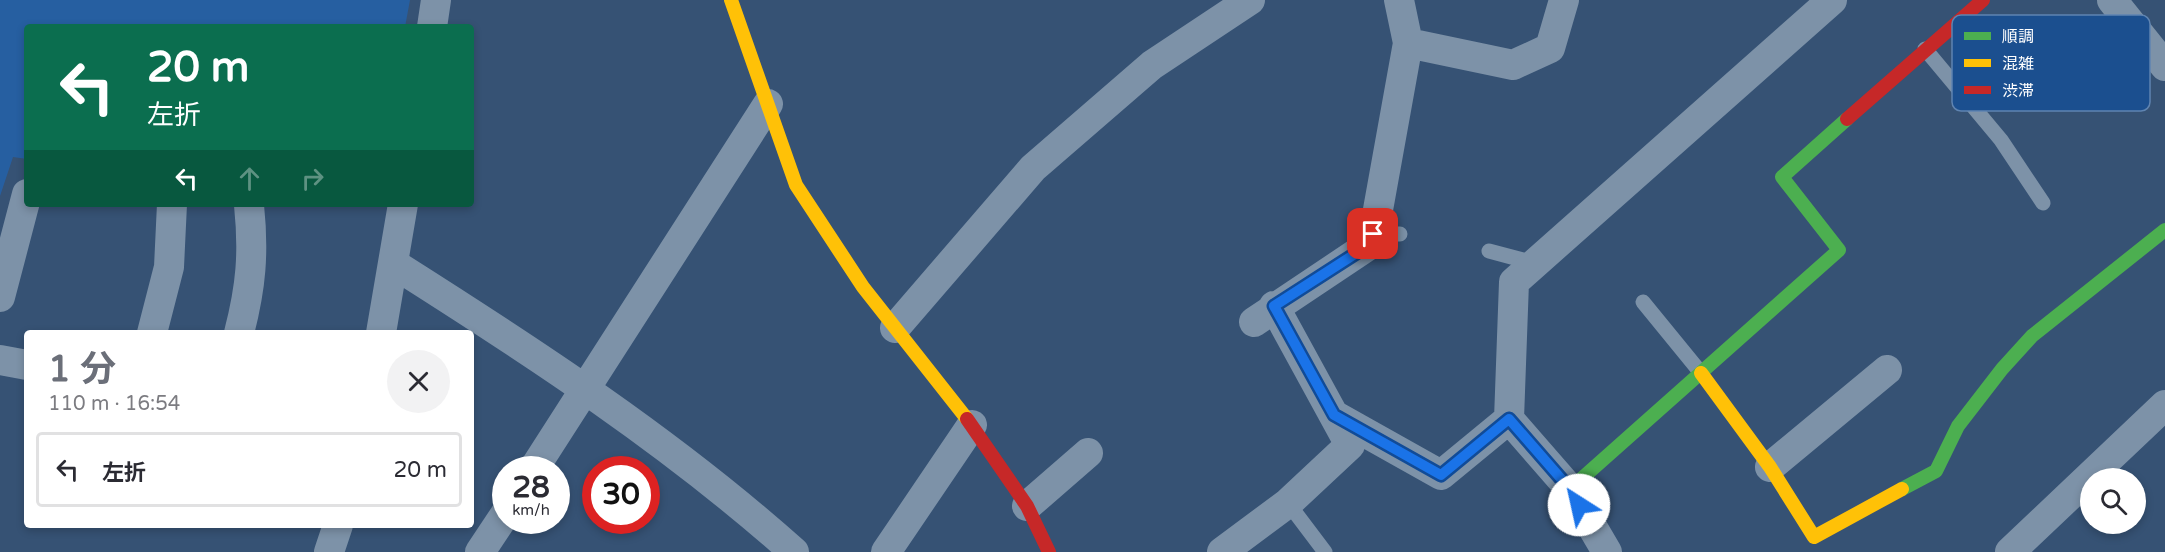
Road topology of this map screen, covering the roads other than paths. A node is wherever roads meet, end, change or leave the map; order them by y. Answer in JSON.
{"nodes":[{"id":1,"x":436,"y":0,"type":"edge"},
{"id":2,"x":732,"y":0,"type":"edge"},
{"id":3,"x":1250,"y":0,"type":"edge"},
{"id":4,"x":1399,"y":0,"type":"edge"},
{"id":5,"x":1564,"y":0,"type":"edge"},
{"id":6,"x":1832,"y":0,"type":"edge"},
{"id":7,"x":1983,"y":0,"type":"edge"},
{"id":8,"x":2112,"y":0,"type":"edge"},
{"id":9,"x":1965,"y":15,"type":"edge"},
{"id":10,"x":2124,"y":15,"type":"edge"},
{"id":11,"x":432,"y":24,"type":"edge"},
{"id":12,"x":1952,"y":26,"type":"edge"},
{"id":13,"x":1408,"y":43,"type":"junction"},
{"id":14,"x":2150,"y":47,"type":"edge"},
{"id":15,"x":1924,"y":49,"type":"junction"},
{"id":16,"x":2165,"y":66,"type":"edge"},
{"id":17,"x":1952,"y":82,"type":"edge"},
{"id":18,"x":768,"y":104,"type":"junction"},
{"id":19,"x":1976,"y":111,"type":"edge"},
{"id":20,"x":2043,"y":203,"type":"dead end"},
{"id":21,"x":24,"y":205,"type":"edge"},
{"id":22,"x":172,"y":207,"type":"edge"},
{"id":23,"x":247,"y":207,"type":"edge"},
{"id":24,"x":403,"y":207,"type":"edge"},
{"id":25,"x":2165,"y":230,"type":"edge"},
{"id":26,"x":1489,"y":251,"type":"dead end"},
{"id":27,"x":1534,"y":263,"type":"junction"},
{"id":28,"x":394,"y":264,"type":"junction"},
{"id":29,"x":0,"y":297,"type":"edge"},
{"id":30,"x":1642,"y":302,"type":"dead end"},
{"id":31,"x":895,"y":328,"type":"junction"},
{"id":32,"x":153,"y":330,"type":"edge"},
{"id":33,"x":240,"y":330,"type":"edge"},
{"id":34,"x":382,"y":330,"type":"edge"},
{"id":35,"x":0,"y":360,"type":"edge"},
{"id":36,"x":24,"y":364,"type":"edge"},
{"id":37,"x":1887,"y":370,"type":"dead end"},
{"id":38,"x":1701,"y":373,"type":"junction"},
{"id":39,"x":585,"y":389,"type":"junction"},
{"id":40,"x":2165,"y":405,"type":"edge"},
{"id":41,"x":1334,"y":415,"type":"junction"},
{"id":42,"x":1509,"y":419,"type":"junction"},
{"id":43,"x":972,"y":425,"type":"junction"},
{"id":44,"x":1088,"y":453,"type":"dead end"},
{"id":45,"x":542,"y":456,"type":"edge"},
{"id":46,"x":1770,"y":467,"type":"junction"},
{"id":47,"x":1570,"y":489,"type":"junction"},
{"id":48,"x":1288,"y":503,"type":"junction"},
{"id":49,"x":1027,"y":506,"type":"junction"},
{"id":50,"x":337,"y":528,"type":"edge"},
{"id":51,"x":492,"y":534,"type":"edge"},
{"id":52,"x":1814,"y":537,"type":"junction"},
{"id":53,"x":329,"y":552,"type":"edge"},
{"id":54,"x":480,"y":552,"type":"edge"},
{"id":55,"x":794,"y":552,"type":"edge"},
{"id":56,"x":886,"y":552,"type":"edge"},
{"id":57,"x":1049,"y":552,"type":"edge"},
{"id":58,"x":1222,"y":552,"type":"edge"},
{"id":59,"x":1325,"y":552,"type":"edge"},
{"id":60,"x":1607,"y":552,"type":"edge"},
{"id":61,"x":1829,"y":552,"type":"edge"},
{"id":62,"x":2010,"y":552,"type":"edge"}],
"edges":[{"from":1,"to":11,"type":"street"},
{"from":2,"to":18,"type":"street"},
{"from":3,"to":31,"type":"street"},
{"from":4,"to":13,"type":"street"},
{"from":5,"to":13,"type":"street"},
{"from":6,"to":27,"type":"street"},
{"from":7,"to":9,"type":"street"},
{"from":8,"to":10,"type":"street"},
{"from":12,"to":15,"type":"street"},
{"from":13,"to":41,"type":"street"},
{"from":14,"to":16,"type":"street"},
{"from":15,"to":17,"type":"lane"},
{"from":15,"to":38,"type":"street"},
{"from":18,"to":31,"type":"street"},
{"from":18,"to":39,"type":"street"},
{"from":19,"to":20,"type":"lane"},
{"from":21,"to":29,"type":"street"},
{"from":22,"to":32,"type":"street"},
{"from":23,"to":33,"type":"street"},
{"from":24,"to":28,"type":"street"},
{"from":25,"to":52,"type":"street"},
{"from":26,"to":27,"type":"lane"},
{"from":27,"to":42,"type":"street"},
{"from":28,"to":34,"type":"street"},
{"from":28,"to":39,"type":"street"},
{"from":30,"to":38,"type":"lane"},
{"from":31,"to":43,"type":"street"},
{"from":35,"to":36,"type":"street"},
{"from":37,"to":46,"type":"street"},
{"from":38,"to":46,"type":"street"},
{"from":38,"to":47,"type":"street"},
{"from":39,"to":45,"type":"street"},
{"from":39,"to":55,"type":"street"},
{"from":40,"to":62,"type":"street"},
{"from":41,"to":42,"type":"street"},
{"from":41,"to":48,"type":"street"},
{"from":42,"to":47,"type":"street"},
{"from":43,"to":49,"type":"street"},
{"from":43,"to":56,"type":"street"},
{"from":44,"to":49,"type":"street"},
{"from":46,"to":52,"type":"street"},
{"from":47,"to":60,"type":"street"},
{"from":48,"to":58,"type":"street"},
{"from":48,"to":59,"type":"lane"},
{"from":49,"to":57,"type":"street"},
{"from":50,"to":53,"type":"street"},
{"from":51,"to":54,"type":"street"},
{"from":52,"to":61,"type":"lane"}]}
